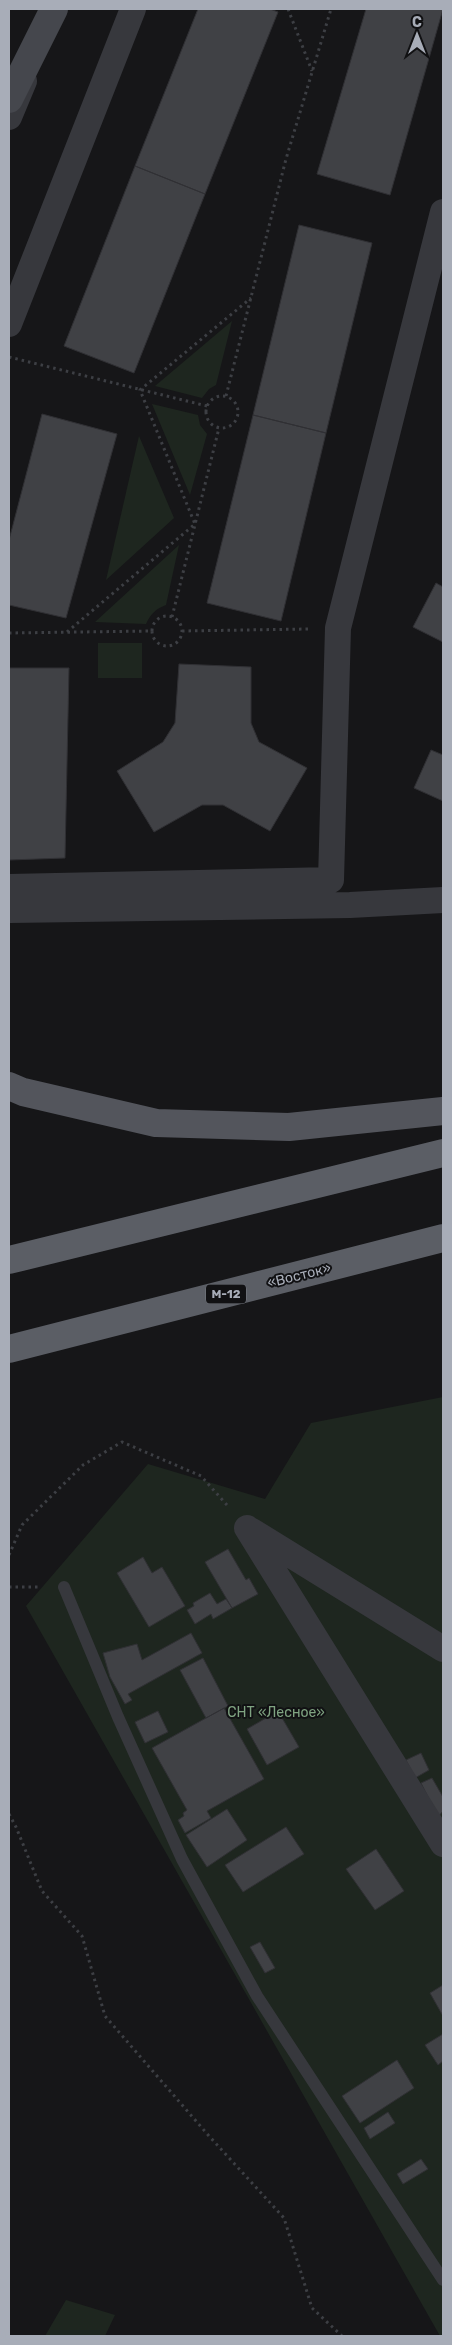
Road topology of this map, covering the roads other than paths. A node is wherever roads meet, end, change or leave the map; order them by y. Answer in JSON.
{"nodes":[{"id":1,"x":54,"y":9,"type":"edge"},
{"id":2,"x":133,"y":9,"type":"edge"},
{"id":3,"x":9,"y":99,"type":"edge"},
{"id":4,"x":9,"y":117,"type":"edge"},
{"id":5,"x":443,"y":212,"type":"edge"},
{"id":6,"x":9,"y":324,"type":"edge"},
{"id":7,"x":9,"y":887,"type":"edge"},
{"id":8,"x":443,"y":900,"type":"edge"},
{"id":9,"x":9,"y":910,"type":"edge"},
{"id":10,"x":9,"y":1086,"type":"edge"},
{"id":11,"x":443,"y":1111,"type":"edge"},
{"id":12,"x":443,"y":1153,"type":"edge"},
{"id":13,"x":443,"y":1238,"type":"edge"},
{"id":14,"x":9,"y":1260,"type":"edge"},
{"id":15,"x":9,"y":1349,"type":"edge"},
{"id":16,"x":64,"y":1587,"type":"road end"},
{"id":17,"x":443,"y":1649,"type":"edge"},
{"id":18,"x":443,"y":1844,"type":"edge"},
{"id":19,"x":443,"y":2280,"type":"edge"}],
"edges":[{"from":1,"to":3,"type":"main road"},
{"from":1,"to":4,"type":"street"},
{"from":2,"to":6,"type":"street"},
{"from":5,"to":7,"type":"street"},
{"from":8,"to":9,"type":"street"},
{"from":10,"to":11,"type":"main road"},
{"from":12,"to":14,"type":"highway"},
{"from":13,"to":15,"type":"highway","name":"«Восток»","number":"М-12"},
{"from":16,"to":19,"type":"lane"},
{"from":17,"to":18,"type":"street"}]}
